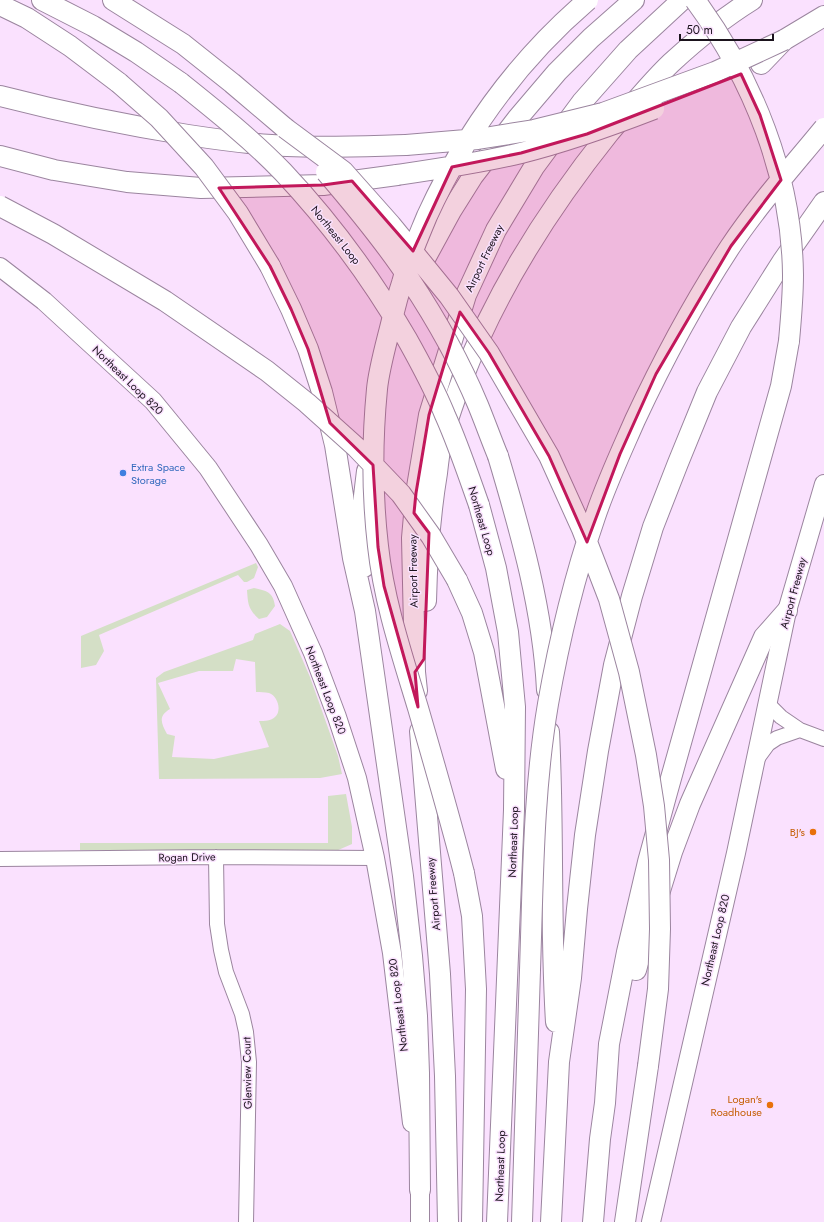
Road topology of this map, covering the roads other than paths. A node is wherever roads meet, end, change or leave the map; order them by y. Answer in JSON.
{"nodes":[{"id":1,"x":42,"y":0,"type":"edge"},
{"id":2,"x":113,"y":0,"type":"edge"},
{"id":3,"x":588,"y":0,"type":"edge"},
{"id":4,"x":634,"y":0,"type":"edge"},
{"id":5,"x":682,"y":0,"type":"edge"},
{"id":6,"x":695,"y":0,"type":"edge"},
{"id":7,"x":752,"y":0,"type":"edge"},
{"id":8,"x":0,"y":5,"type":"edge"},
{"id":9,"x":824,"y":16,"type":"edge"},
{"id":10,"x":784,"y":40,"type":"junction"},
{"id":11,"x":0,"y":96,"type":"edge"},
{"id":12,"x":285,"y":128,"type":"junction"},
{"id":13,"x":824,"y":128,"type":"edge"},
{"id":14,"x":0,"y":156,"type":"edge"},
{"id":15,"x":824,"y":202,"type":"edge"},
{"id":16,"x":0,"y":206,"type":"edge"},
{"id":17,"x":0,"y":267,"type":"edge"},
{"id":18,"x":824,"y":484,"type":"edge"},
{"id":19,"x":365,"y":611,"type":"junction"},
{"id":20,"x":787,"y":611,"type":"junction"},
{"id":21,"x":415,"y":672,"type":"junction"},
{"id":22,"x":768,"y":704,"type":"junction"},
{"id":23,"x":800,"y":730,"type":"junction"},
{"id":24,"x":824,"y":739,"type":"edge"},
{"id":25,"x":755,"y":763,"type":"junction"},
{"id":26,"x":514,"y":810,"type":"junction"},
{"id":27,"x":216,"y":857,"type":"junction"},
{"id":28,"x":374,"y":858,"type":"junction"},
{"id":29,"x":0,"y":859,"type":"edge"},
{"id":30,"x":559,"y":1062,"type":"junction"},
{"id":31,"x":605,"y":1103,"type":"junction"},
{"id":32,"x":420,"y":1190,"type":"junction"},
{"id":33,"x":246,"y":1222,"type":"edge"},
{"id":34,"x":420,"y":1222,"type":"edge"},
{"id":35,"x":448,"y":1222,"type":"edge"},
{"id":36,"x":472,"y":1222,"type":"edge"},
{"id":37,"x":497,"y":1222,"type":"edge"},
{"id":38,"x":522,"y":1222,"type":"edge"},
{"id":39,"x":551,"y":1222,"type":"edge"},
{"id":40,"x":593,"y":1222,"type":"edge"},
{"id":41,"x":625,"y":1222,"type":"edge"},
{"id":42,"x":651,"y":1222,"type":"edge"}],
"edges":[{"from":1,"to":26,"type":"highway","name":"Northeast Loop","bridge":true},
{"from":2,"to":12,"type":"highway"},
{"from":3,"to":36,"type":"highway","bridge":true},
{"from":4,"to":19,"type":"highway"},
{"from":5,"to":21,"type":"highway","name":"Airport Freeway"},
{"from":6,"to":31,"type":"highway","bridge":true},
{"from":7,"to":21,"type":"highway"},
{"from":8,"to":19,"type":"highway","bridge":true},
{"from":9,"to":10,"type":"highway"},
{"from":10,"to":11,"type":"highway","bridge":true},
{"from":10,"to":14,"type":"highway","bridge":true},
{"from":12,"to":30,"type":"highway","bridge":true},
{"from":12,"to":41,"type":"highway","bridge":true},
{"from":13,"to":38,"type":"highway","bridge":true},
{"from":15,"to":30,"type":"highway"},
{"from":16,"to":26,"type":"highway","bridge":true},
{"from":17,"to":28,"type":"main road","name":"Northeast Loop 820"},
{"from":18,"to":20,"type":"main road","name":"Airport Freeway"},
{"from":19,"to":32,"type":"highway"},
{"from":20,"to":22,"type":"main road","name":"Airport Freeway"},
{"from":20,"to":31,"type":"highway"},
{"from":21,"to":35,"type":"highway","name":"Airport Freeway"},
{"from":22,"to":23,"type":"street"},
{"from":22,"to":25,"type":"main road","name":"Northeast Loop 820"},
{"from":23,"to":24,"type":"street"},
{"from":23,"to":25,"type":"street"},
{"from":25,"to":42,"type":"main road","name":"Northeast Loop 820"},
{"from":26,"to":37,"type":"highway","name":"Northeast Loop"},
{"from":27,"to":28,"type":"street","name":"Rogan Drive"},
{"from":27,"to":29,"type":"street","name":"Rogan Drive"},
{"from":27,"to":33,"type":"street","name":"Glenview Court"},
{"from":28,"to":32,"type":"main road","name":"Northeast Loop 820"},
{"from":30,"to":39,"type":"highway"},
{"from":31,"to":40,"type":"highway"},
{"from":32,"to":34,"type":"main road","name":"Northeast Loop 820"}]}
